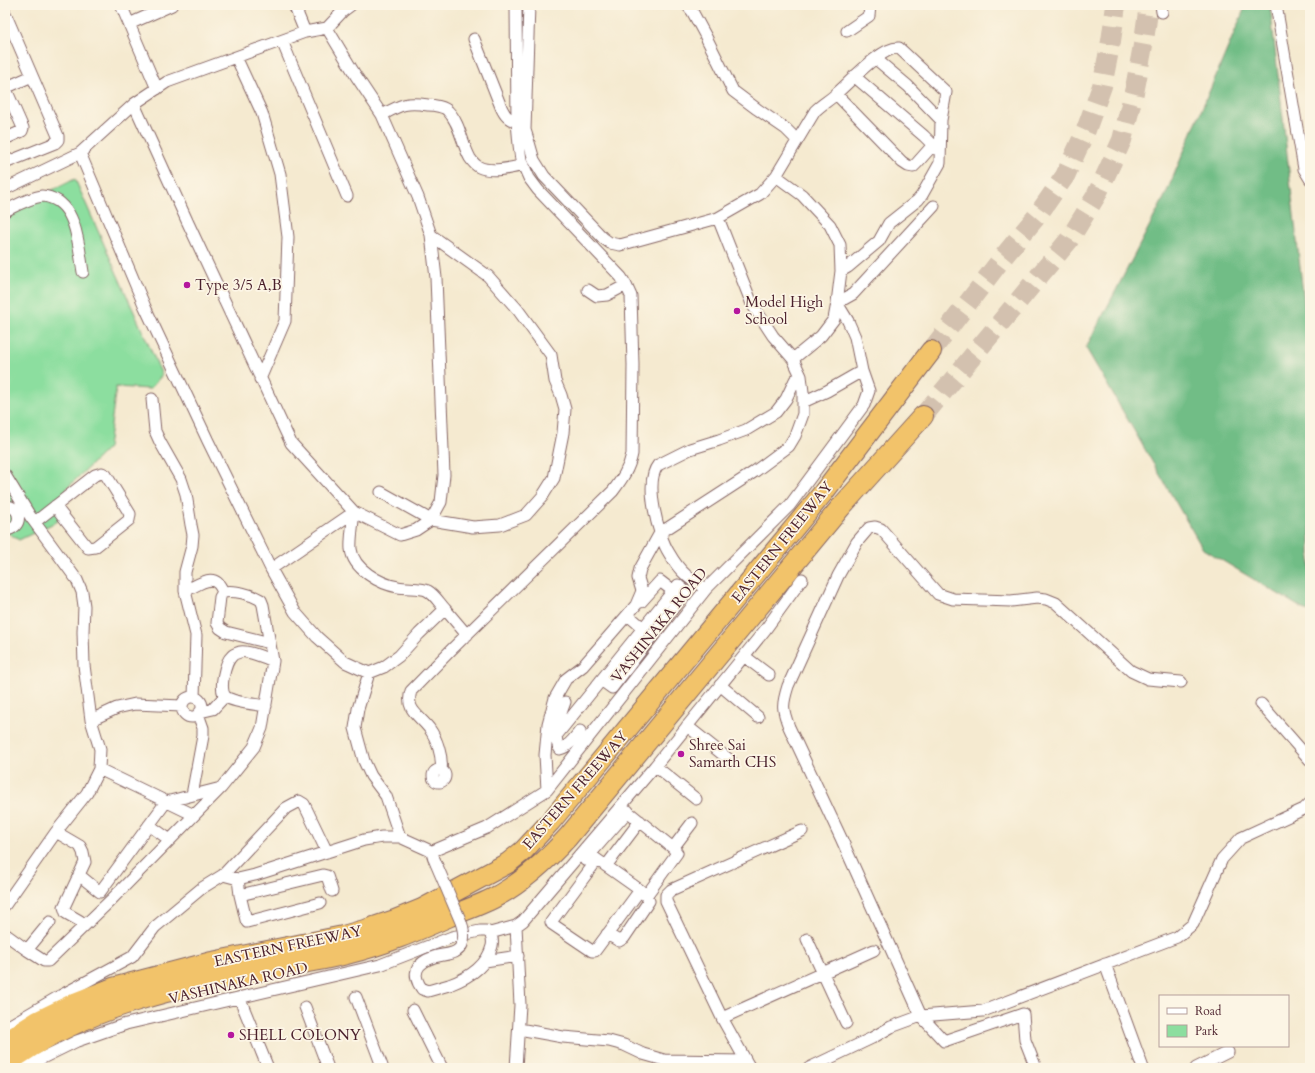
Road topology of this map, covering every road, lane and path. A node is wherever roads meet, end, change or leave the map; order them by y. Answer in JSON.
{"nodes":[{"id":1,"x":121,"y":5,"type":"edge"},
{"id":2,"x":172,"y":5,"type":"edge"},
{"id":3,"x":294,"y":5,"type":"edge"},
{"id":4,"x":351,"y":5,"type":"edge"},
{"id":5,"x":516,"y":5,"type":"edge"},
{"id":6,"x":529,"y":5,"type":"edge"},
{"id":7,"x":686,"y":5,"type":"edge"},
{"id":8,"x":870,"y":5,"type":"edge"},
{"id":9,"x":1276,"y":5,"type":"edge"},
{"id":10,"x":5,"y":14,"type":"edge"},
{"id":11,"x":129,"y":24,"type":"junction"},
{"id":12,"x":327,"y":28,"type":"junction"},
{"id":13,"x":305,"y":32,"type":"junction"},
{"id":14,"x":847,"y":32,"type":"dead end"},
{"id":15,"x":474,"y":39,"type":"dead end"},
{"id":16,"x":282,"y":41,"type":"junction"},
{"id":17,"x":236,"y":57,"type":"junction"},
{"id":18,"x":876,"y":59,"type":"junction"},
{"id":19,"x":32,"y":76,"type":"junction"},
{"id":20,"x":854,"y":76,"type":"junction"},
{"id":21,"x":5,"y":87,"type":"edge"},
{"id":22,"x":157,"y":89,"type":"junction"},
{"id":23,"x":836,"y":94,"type":"junction"},
{"id":24,"x":134,"y":104,"type":"junction"},
{"id":25,"x":382,"y":115,"type":"junction"},
{"id":26,"x":941,"y":120,"type":"junction"},
{"id":27,"x":517,"y":122,"type":"junction"},
{"id":28,"x":5,"y":136,"type":"edge"},
{"id":29,"x":797,"y":140,"type":"junction"},
{"id":30,"x":937,"y":149,"type":"junction"},
{"id":31,"x":80,"y":153,"type":"junction"},
{"id":32,"x":5,"y":164,"type":"edge"},
{"id":33,"x":524,"y":165,"type":"junction"},
{"id":34,"x":776,"y":176,"type":"junction"},
{"id":35,"x":1310,"y":179,"type":"edge"},
{"id":36,"x":5,"y":189,"type":"edge"},
{"id":37,"x":347,"y":196,"type":"dead end"},
{"id":38,"x":934,"y":206,"type":"dead end"},
{"id":39,"x":5,"y":211,"type":"edge"},
{"id":40,"x":718,"y":218,"type":"junction"},
{"id":41,"x":431,"y":235,"type":"junction"},
{"id":42,"x":841,"y":271,"type":"junction"},
{"id":43,"x":83,"y":272,"type":"dead end"},
{"id":44,"x":626,"y":285,"type":"junction"},
{"id":45,"x":588,"y":290,"type":"dead end"},
{"id":46,"x":837,"y":303,"type":"junction"},
{"id":47,"x":931,"y":351,"type":"tunnel mouth"},
{"id":48,"x":793,"y":359,"type":"junction"},
{"id":49,"x":862,"y":371,"type":"junction"},
{"id":50,"x":801,"y":376,"type":"junction"},
{"id":51,"x":260,"y":379,"type":"junction"},
{"id":52,"x":152,"y":399,"type":"dead end"},
{"id":53,"x":803,"y":402,"type":"junction"},
{"id":54,"x":923,"y":416,"type":"tunnel mouth"},
{"id":55,"x":5,"y":475,"type":"edge"},
{"id":56,"x":381,"y":492,"type":"dead end"},
{"id":57,"x":16,"y":495,"type":"junction"},
{"id":58,"x":6,"y":506,"type":"edge"},
{"id":59,"x":55,"y":506,"type":"junction"},
{"id":60,"x":354,"y":512,"type":"junction"},
{"id":61,"x":32,"y":519,"type":"junction"},
{"id":62,"x":431,"y":520,"type":"junction"},
{"id":63,"x":17,"y":524,"type":"junction"},
{"id":64,"x":5,"y":530,"type":"edge"},
{"id":65,"x":660,"y":533,"type":"junction"},
{"id":66,"x":271,"y":569,"type":"junction"},
{"id":67,"x":689,"y":578,"type":"junction"},
{"id":68,"x":802,"y":579,"type":"dead end"},
{"id":69,"x":677,"y":589,"type":"junction"},
{"id":70,"x":706,"y":589,"type":"junction"},
{"id":71,"x":185,"y":591,"type":"junction"},
{"id":72,"x":223,"y":592,"type":"junction"},
{"id":73,"x":445,"y":609,"type":"junction"},
{"id":74,"x":629,"y":616,"type":"junction"},
{"id":75,"x":662,"y":624,"type":"junction"},
{"id":76,"x":621,"y":626,"type":"dead end"},
{"id":77,"x":643,"y":628,"type":"junction"},
{"id":78,"x":672,"y":631,"type":"junction"},
{"id":79,"x":467,"y":635,"type":"junction"},
{"id":80,"x":270,"y":643,"type":"junction"},
{"id":81,"x":747,"y":658,"type":"junction"},
{"id":82,"x":273,"y":661,"type":"junction"},
{"id":83,"x":369,"y":673,"type":"junction"},
{"id":84,"x":770,"y":675,"type":"dead end"},
{"id":85,"x":601,"y":680,"type":"junction"},
{"id":86,"x":1181,"y":682,"type":"dead end"},
{"id":87,"x":614,"y":686,"type":"junction"},
{"id":88,"x":722,"y":687,"type":"junction"},
{"id":89,"x":623,"y":693,"type":"junction"},
{"id":90,"x":225,"y":696,"type":"junction"},
{"id":91,"x":194,"y":697,"type":"junction"},
{"id":92,"x":565,"y":702,"type":"dead end"},
{"id":93,"x":1261,"y":704,"type":"dead end"},
{"id":94,"x":182,"y":706,"type":"junction"},
{"id":95,"x":266,"y":706,"type":"junction"},
{"id":96,"x":199,"y":713,"type":"junction"},
{"id":97,"x":758,"y":717,"type":"dead end"},
{"id":98,"x":90,"y":720,"type":"junction"},
{"id":99,"x":687,"y":726,"type":"junction"},
{"id":100,"x":556,"y":736,"type":"junction"},
{"id":101,"x":579,"y":737,"type":"junction"},
{"id":102,"x":1310,"y":760,"type":"edge"},
{"id":103,"x":731,"y":761,"type":"dead end"},
{"id":104,"x":655,"y":766,"type":"junction"},
{"id":105,"x":99,"y":769,"type":"junction"},
{"id":106,"x":441,"y":770,"type":"dead end"},
{"id":107,"x":221,"y":788,"type":"junction"},
{"id":108,"x":547,"y":790,"type":"junction"},
{"id":109,"x":192,"y":795,"type":"junction"},
{"id":110,"x":696,"y":799,"type":"dead end"},
{"id":111,"x":166,"y":802,"type":"junction"},
{"id":112,"x":1310,"y":803,"type":"edge"},
{"id":113,"x":624,"y":808,"type":"junction"},
{"id":114,"x":194,"y":815,"type":"junction"},
{"id":115,"x":640,"y":820,"type":"junction"},
{"id":116,"x":692,"y":822,"type":"dead end"},
{"id":117,"x":149,"y":825,"type":"junction"},
{"id":118,"x":802,"y":831,"type":"dead end"},
{"id":119,"x":56,"y":832,"type":"junction"},
{"id":120,"x":400,"y":837,"type":"junction"},
{"id":121,"x":170,"y":840,"type":"junction"},
{"id":122,"x":673,"y":848,"type":"junction"},
{"id":123,"x":327,"y":852,"type":"junction"},
{"id":124,"x":434,"y":855,"type":"junction"},
{"id":125,"x":598,"y":860,"type":"junction"},
{"id":126,"x":79,"y":875,"type":"junction"},
{"id":127,"x":223,"y":875,"type":"junction"},
{"id":128,"x":238,"y":879,"type":"junction"},
{"id":129,"x":332,"y":890,"type":"dead end"},
{"id":130,"x":100,"y":892,"type":"junction"},
{"id":131,"x":643,"y":893,"type":"junction"},
{"id":132,"x":240,"y":894,"type":"junction"},
{"id":133,"x":554,"y":896,"type":"dead end"},
{"id":134,"x":110,"y":900,"type":"junction"},
{"id":135,"x":320,"y":902,"type":"dead end"},
{"id":136,"x":5,"y":905,"type":"edge"},
{"id":137,"x":80,"y":921,"type":"dead end"},
{"id":138,"x":50,"y":922,"type":"dead end"},
{"id":139,"x":516,"y":926,"type":"junction"},
{"id":140,"x":5,"y":934,"type":"edge"},
{"id":141,"x":490,"y":934,"type":"junction"},
{"id":142,"x":607,"y":934,"type":"junction"},
{"id":143,"x":807,"y":939,"type":"dead end"},
{"id":144,"x":27,"y":950,"type":"junction"},
{"id":145,"x":874,"y":950,"type":"dead end"},
{"id":146,"x":518,"y":956,"type":"junction"},
{"id":147,"x":485,"y":961,"type":"junction"},
{"id":148,"x":1105,"y":964,"type":"junction"},
{"id":149,"x":823,"y":972,"type":"junction"},
{"id":150,"x":356,"y":997,"type":"dead end"},
{"id":151,"x":240,"y":999,"type":"junction"},
{"id":152,"x":305,"y":1007,"type":"dead end"},
{"id":153,"x":413,"y":1010,"type":"dead end"},
{"id":154,"x":922,"y":1016,"type":"junction"},
{"id":155,"x":722,"y":1018,"type":"junction"},
{"id":156,"x":846,"y":1023,"type":"dead end"},
{"id":157,"x":519,"y":1029,"type":"junction"},
{"id":158,"x":10,"y":1050,"type":"edge"},
{"id":159,"x":1228,"y":1052,"type":"dead end"},
{"id":160,"x":748,"y":1065,"type":"edge"},
{"id":161,"x":268,"y":1068,"type":"edge"},
{"id":162,"x":328,"y":1068,"type":"edge"},
{"id":163,"x":378,"y":1068,"type":"edge"},
{"id":164,"x":442,"y":1068,"type":"edge"},
{"id":165,"x":516,"y":1068,"type":"edge"},
{"id":166,"x":809,"y":1068,"type":"edge"},
{"id":167,"x":1036,"y":1068,"type":"edge"},
{"id":168,"x":1143,"y":1068,"type":"edge"},
{"id":169,"x":1196,"y":1068,"type":"edge"}],
"edges":[{"from":1,"to":11,"type":"street"},
{"from":2,"to":11,"type":"street"},
{"from":3,"to":13,"type":"street"},
{"from":4,"to":12,"type":"street"},
{"from":5,"to":27,"type":"street"},
{"from":6,"to":40,"type":"street"},
{"from":7,"to":29,"type":"street"},
{"from":8,"to":14,"type":"street"},
{"from":9,"to":35,"type":"street"},
{"from":10,"to":19,"type":"street"},
{"from":11,"to":22,"type":"street"},
{"from":12,"to":13,"type":"street"},
{"from":12,"to":25,"type":"street"},
{"from":13,"to":16,"type":"street"},
{"from":15,"to":27,"type":"street"},
{"from":16,"to":17,"type":"street"},
{"from":16,"to":37,"type":"street"},
{"from":17,"to":22,"type":"street"},
{"from":17,"to":51,"type":"street"},
{"from":18,"to":20,"type":"street"},
{"from":18,"to":26,"type":"street"},
{"from":18,"to":26,"type":"street"},
{"from":19,"to":21,"type":"street"},
{"from":19,"to":32,"type":"street"},
{"from":20,"to":23,"type":"street"},
{"from":20,"to":30,"type":"street"},
{"from":21,"to":28,"type":"street"},
{"from":22,"to":24,"type":"street"},
{"from":23,"to":29,"type":"street"},
{"from":23,"to":30,"type":"street"},
{"from":24,"to":31,"type":"street"},
{"from":24,"to":51,"type":"street"},
{"from":25,"to":33,"type":"street"},
{"from":25,"to":41,"type":"street"},
{"from":26,"to":30,"type":"street"},
{"from":27,"to":33,"type":"street"},
{"from":29,"to":34,"type":"street"},
{"from":30,"to":42,"type":"street"},
{"from":31,"to":36,"type":"street"},
{"from":31,"to":66,"type":"street"},
{"from":33,"to":44,"type":"street"},
{"from":34,"to":40,"type":"street"},
{"from":34,"to":42,"type":"street"},
{"from":38,"to":46,"type":"street"},
{"from":39,"to":43,"type":"street"},
{"from":40,"to":48,"type":"street"},
{"from":41,"to":62,"type":"street"},
{"from":41,"to":62,"type":"street"},
{"from":42,"to":46,"type":"street"},
{"from":44,"to":45,"type":"street"},
{"from":44,"to":79,"type":"street"},
{"from":46,"to":48,"type":"street"},
{"from":46,"to":49,"type":"street","name":"VASHINAKA ROAD"},
{"from":47,"to":158,"type":"highway","name":"EASTERN FREEWAY"},
{"from":48,"to":50,"type":"street"},
{"from":49,"to":53,"type":"street"},
{"from":49,"to":70,"type":"street","name":"VASHINAKA ROAD"},
{"from":50,"to":53,"type":"street"},
{"from":50,"to":65,"type":"street"},
{"from":51,"to":60,"type":"street"},
{"from":52,"to":71,"type":"street"},
{"from":53,"to":65,"type":"street"},
{"from":54,"to":158,"type":"highway","name":"EASTERN FREEWAY"},
{"from":55,"to":57,"type":"street"},
{"from":56,"to":62,"type":"street"},
{"from":57,"to":58,"type":"street"},
{"from":57,"to":61,"type":"street"},
{"from":58,"to":63,"type":"street"},
{"from":59,"to":59,"type":"street"},
{"from":59,"to":61,"type":"street"},
{"from":60,"to":62,"type":"street"},
{"from":60,"to":66,"type":"street"},
{"from":60,"to":73,"type":"street"},
{"from":61,"to":63,"type":"street"},
{"from":61,"to":98,"type":"street"},
{"from":63,"to":64,"type":"street"},
{"from":65,"to":67,"type":"street"},
{"from":65,"to":108,"type":"street"},
{"from":66,"to":83,"type":"street"},
{"from":67,"to":69,"type":"street"},
{"from":67,"to":70,"type":"street"},
{"from":68,"to":81,"type":"street"},
{"from":69,"to":74,"type":"street"},
{"from":69,"to":75,"type":"street"},
{"from":69,"to":77,"type":"street"},
{"from":70,"to":78,"type":"street","name":"VASHINAKA ROAD"},
{"from":71,"to":72,"type":"street"},
{"from":71,"to":91,"type":"street"},
{"from":72,"to":80,"type":"street"},
{"from":72,"to":80,"type":"street"},
{"from":73,"to":79,"type":"street"},
{"from":73,"to":83,"type":"street"},
{"from":74,"to":76,"type":"street"},
{"from":74,"to":77,"type":"street"},
{"from":75,"to":78,"type":"street"},
{"from":75,"to":87,"type":"street"},
{"from":77,"to":85,"type":"street"},
{"from":78,"to":89,"type":"street","name":"VASHINAKA ROAD"},
{"from":79,"to":106,"type":"street"},
{"from":80,"to":82,"type":"street"},
{"from":81,"to":84,"type":"street"},
{"from":81,"to":88,"type":"street"},
{"from":82,"to":90,"type":"street"},
{"from":82,"to":95,"type":"street"},
{"from":83,"to":120,"type":"street"},
{"from":85,"to":87,"type":"street"},
{"from":85,"to":100,"type":"street"},
{"from":86,"to":154,"type":"street"},
{"from":87,"to":89,"type":"street"},
{"from":88,"to":97,"type":"street"},
{"from":88,"to":99,"type":"street"},
{"from":89,"to":101,"type":"street","name":"VASHINAKA ROAD"},
{"from":90,"to":95,"type":"street"},
{"from":90,"to":96,"type":"street"},
{"from":91,"to":94,"type":"street"},
{"from":91,"to":96,"type":"street"},
{"from":92,"to":100,"type":"street"},
{"from":93,"to":102,"type":"street"},
{"from":94,"to":96,"type":"street"},
{"from":94,"to":98,"type":"street"},
{"from":95,"to":107,"type":"street"},
{"from":96,"to":109,"type":"street"},
{"from":98,"to":105,"type":"street"},
{"from":99,"to":103,"type":"street"},
{"from":99,"to":104,"type":"street"},
{"from":100,"to":101,"type":"street"},
{"from":101,"to":108,"type":"street","name":"VASHINAKA ROAD"},
{"from":104,"to":110,"type":"street"},
{"from":104,"to":113,"type":"street"},
{"from":105,"to":111,"type":"street"},
{"from":105,"to":119,"type":"street"},
{"from":107,"to":109,"type":"street"},
{"from":107,"to":114,"type":"street"},
{"from":108,"to":124,"type":"street","name":"VASHINAKA ROAD"},
{"from":109,"to":111,"type":"street"},
{"from":111,"to":114,"type":"street"},
{"from":111,"to":117,"type":"street"},
{"from":112,"to":148,"type":"street"},
{"from":113,"to":115,"type":"street"},
{"from":113,"to":125,"type":"street"},
{"from":113,"to":139,"type":"street"},
{"from":114,"to":121,"type":"street"},
{"from":115,"to":122,"type":"street"},
{"from":115,"to":125,"type":"street"},
{"from":116,"to":122,"type":"street"},
{"from":117,"to":121,"type":"street"},
{"from":117,"to":130,"type":"street"},
{"from":118,"to":155,"type":"street"},
{"from":119,"to":126,"type":"street"},
{"from":119,"to":136,"type":"street"},
{"from":120,"to":123,"type":"street"},
{"from":120,"to":124,"type":"street"},
{"from":121,"to":134,"type":"street"},
{"from":122,"to":131,"type":"street"},
{"from":123,"to":127,"type":"street"},
{"from":123,"to":128,"type":"street"},
{"from":124,"to":147,"type":"street","bridge":true},
{"from":125,"to":131,"type":"street"},
{"from":125,"to":133,"type":"street"},
{"from":125,"to":142,"type":"street"},
{"from":126,"to":130,"type":"street"},
{"from":126,"to":137,"type":"street"},
{"from":127,"to":128,"type":"street"},
{"from":127,"to":158,"type":"street"},
{"from":128,"to":132,"type":"street"},
{"from":129,"to":132,"type":"street"},
{"from":130,"to":134,"type":"street"},
{"from":131,"to":142,"type":"street"},
{"from":131,"to":142,"type":"street"},
{"from":132,"to":135,"type":"street"},
{"from":134,"to":144,"type":"street"},
{"from":138,"to":144,"type":"street"},
{"from":139,"to":141,"type":"street"},
{"from":139,"to":146,"type":"street"},
{"from":140,"to":144,"type":"street"},
{"from":141,"to":147,"type":"street"},
{"from":141,"to":151,"type":"street","name":"VASHINAKA ROAD"},
{"from":143,"to":149,"type":"street"},
{"from":145,"to":149,"type":"street"},
{"from":146,"to":147,"type":"street"},
{"from":146,"to":157,"type":"street"},
{"from":148,"to":154,"type":"street"},
{"from":148,"to":168,"type":"street"},
{"from":149,"to":155,"type":"street"},
{"from":149,"to":156,"type":"street"},
{"from":150,"to":163,"type":"street"},
{"from":151,"to":158,"type":"street","name":"VASHINAKA ROAD"},
{"from":151,"to":161,"type":"street"},
{"from":152,"to":162,"type":"street"},
{"from":153,"to":164,"type":"street"},
{"from":154,"to":166,"type":"street"},
{"from":154,"to":167,"type":"street"},
{"from":155,"to":160,"type":"street"},
{"from":157,"to":160,"type":"street"},
{"from":157,"to":165,"type":"street"},
{"from":159,"to":169,"type":"street"}]}
